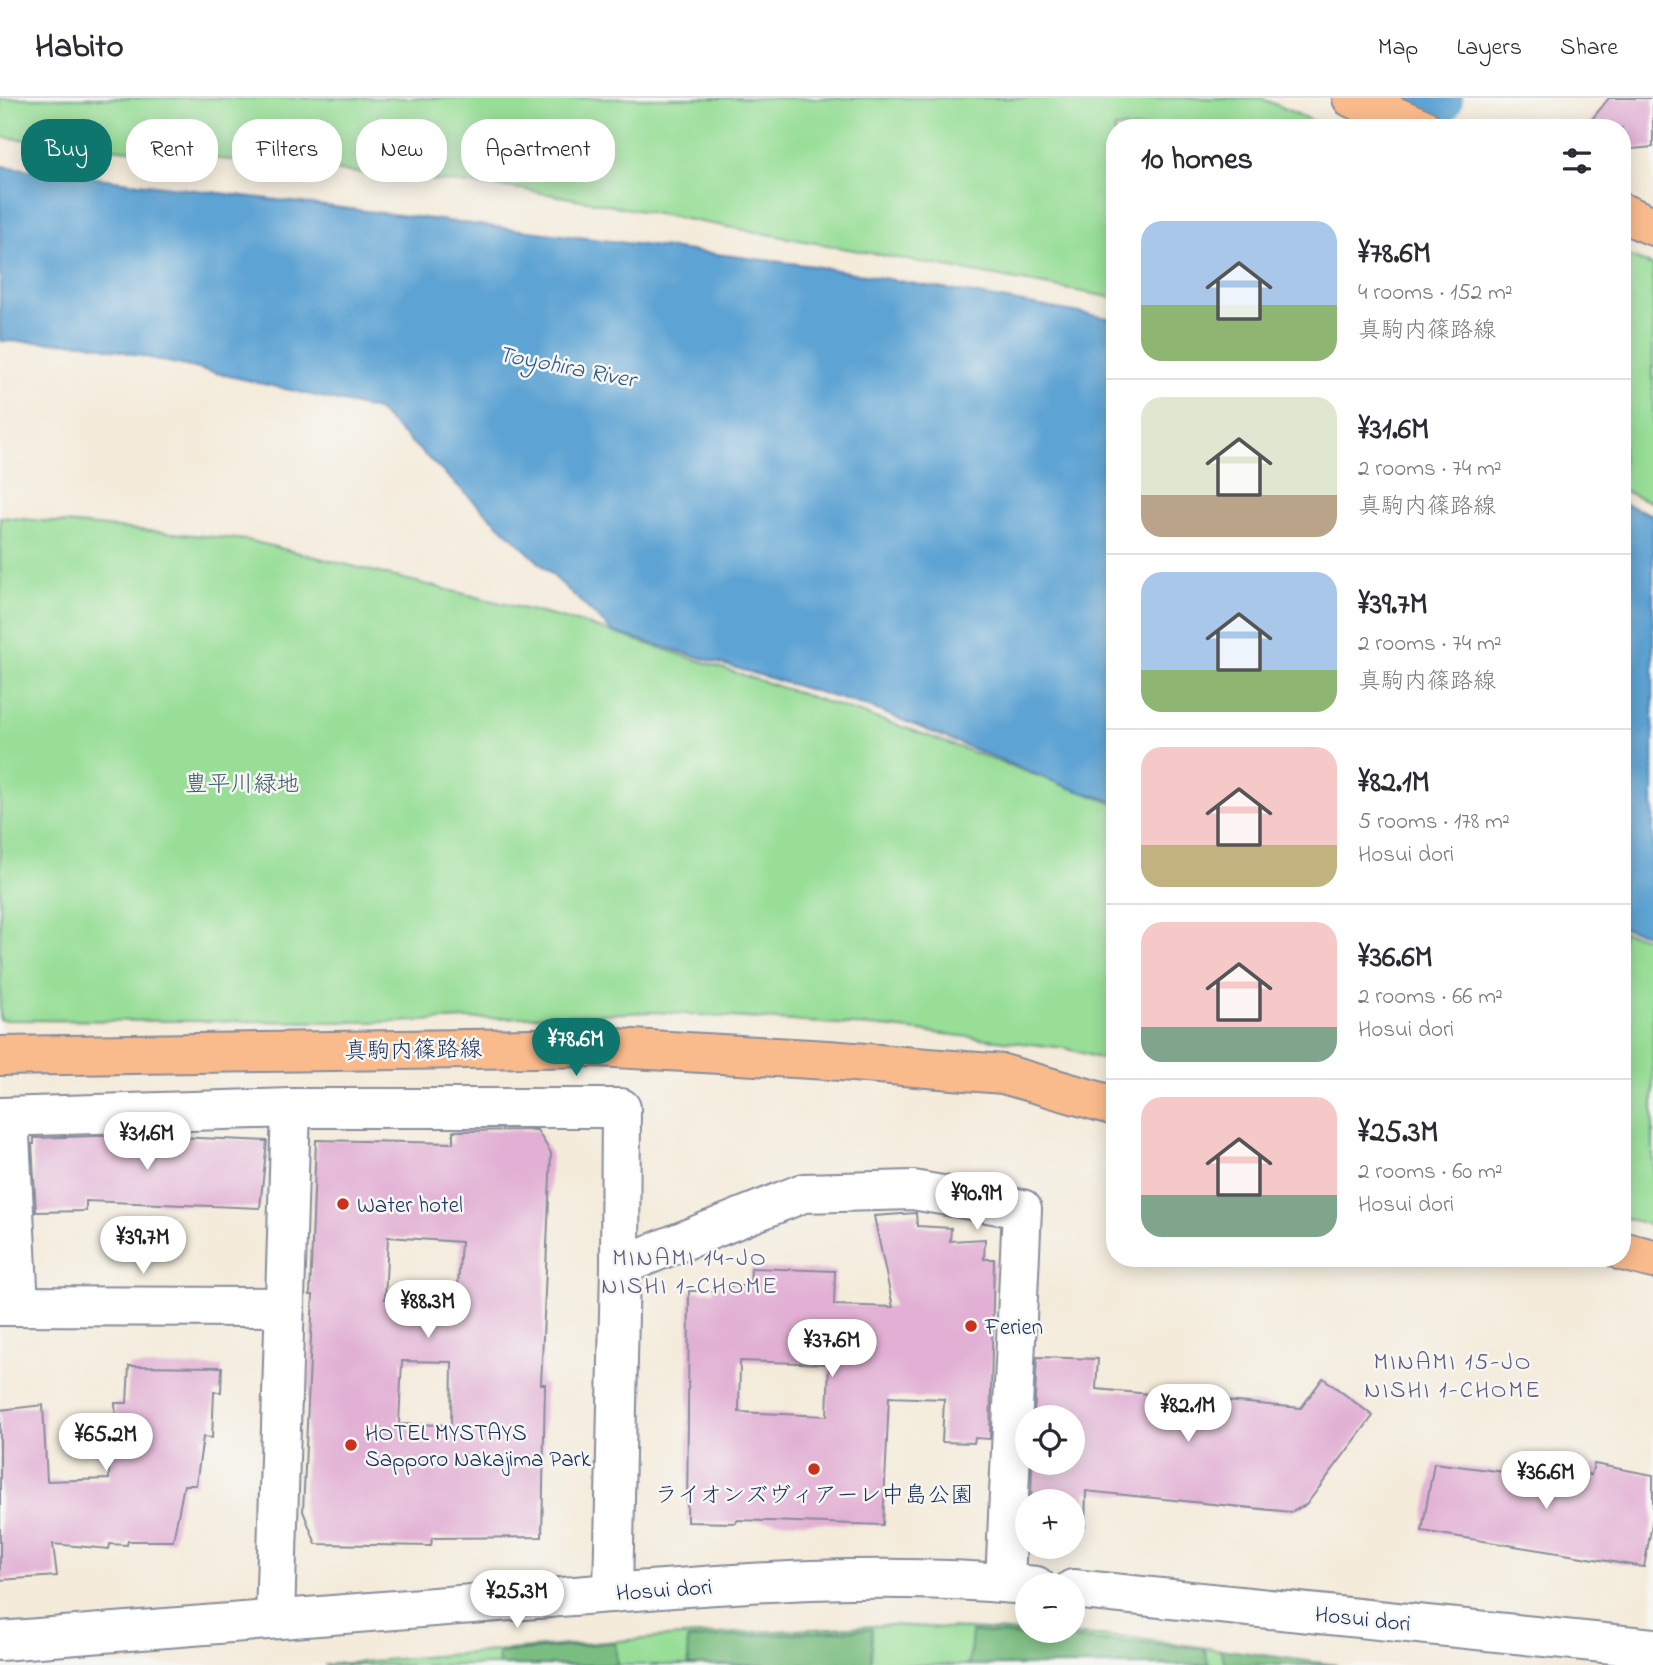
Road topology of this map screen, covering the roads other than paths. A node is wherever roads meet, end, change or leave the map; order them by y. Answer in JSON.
{"nodes":[{"id":1,"x":1352,"y":98,"type":"edge"},
{"id":2,"x":1401,"y":119,"type":"edge"},
{"id":3,"x":1631,"y":217,"type":"edge"},
{"id":4,"x":1653,"y":226,"type":"edge"},
{"id":5,"x":0,"y":1056,"type":"edge"},
{"id":6,"x":1106,"y":1103,"type":"edge"},
{"id":7,"x":291,"y":1108,"type":"junction"},
{"id":8,"x":4,"y":1117,"type":"edge"},
{"id":9,"x":1631,"y":1253,"type":"edge"},
{"id":10,"x":1653,"y":1259,"type":"edge"},
{"id":11,"x":620,"y":1266,"type":"junction"},
{"id":12,"x":10,"y":1306,"type":"edge"},
{"id":13,"x":285,"y":1307,"type":"junction"},
{"id":14,"x":1020,"y":1573,"type":"edge"},
{"id":15,"x":1015,"y":1584,"type":"edge"},
{"id":16,"x":1085,"y":1590,"type":"edge"},
{"id":17,"x":612,"y":1593,"type":"junction"},
{"id":18,"x":275,"y":1618,"type":"junction"},
{"id":19,"x":0,"y":1641,"type":"edge"},
{"id":20,"x":1653,"y":1648,"type":"edge"}],
"edges":[{"from":1,"to":2,"type":"main road"},
{"from":3,"to":4,"type":"main road"},
{"from":5,"to":6,"type":"main road","name":"真駒内篠路線"},
{"from":7,"to":8,"type":"street"},
{"from":7,"to":11,"type":"street"},
{"from":7,"to":13,"type":"street"},
{"from":8,"to":12,"type":"street"},
{"from":9,"to":10,"type":"main road"},
{"from":11,"to":14,"type":"street"},
{"from":11,"to":17,"type":"street"},
{"from":12,"to":13,"type":"street"},
{"from":13,"to":18,"type":"street"},
{"from":15,"to":17,"type":"street","name":"Hosui dori"},
{"from":16,"to":20,"type":"street","name":"Hosui dori"},
{"from":17,"to":18,"type":"street","name":"Hosui dori"},
{"from":18,"to":19,"type":"street","name":"Hosui dori"}]}
